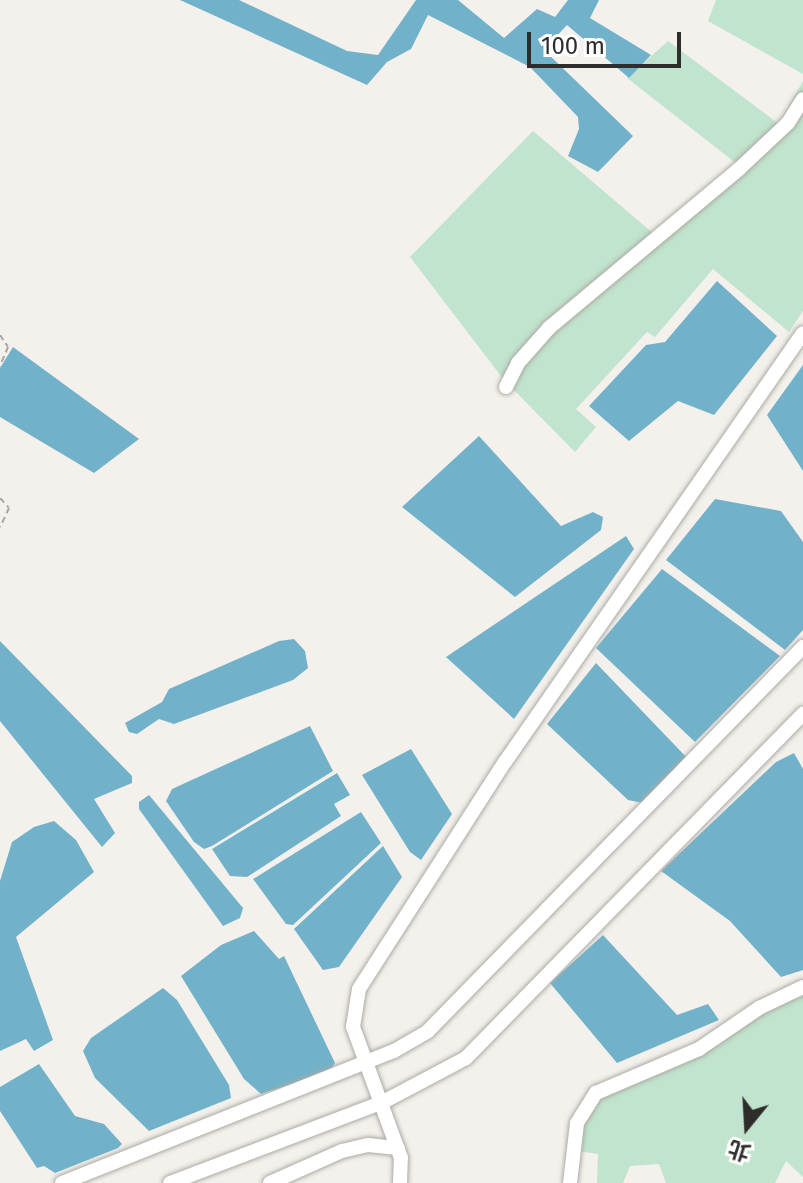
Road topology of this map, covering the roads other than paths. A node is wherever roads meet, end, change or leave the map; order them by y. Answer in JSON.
{"nodes":[{"id":1,"x":803,"y":99,"type":"edge"},
{"id":2,"x":803,"y":333,"type":"edge"},
{"id":3,"x":506,"y":387,"type":"dead end"},
{"id":4,"x":803,"y":647,"type":"edge"},
{"id":5,"x":803,"y":714,"type":"edge"},
{"id":6,"x":803,"y":987,"type":"edge"},
{"id":7,"x":370,"y":1066,"type":"junction"},
{"id":8,"x":382,"y":1099,"type":"junction"},
{"id":9,"x":398,"y":1148,"type":"junction"},
{"id":10,"x":62,"y":1183,"type":"edge"},
{"id":11,"x":170,"y":1183,"type":"edge"},
{"id":12,"x":270,"y":1183,"type":"edge"},
{"id":13,"x":400,"y":1183,"type":"edge"},
{"id":14,"x":570,"y":1183,"type":"edge"}],
"edges":[{"from":1,"to":3,"type":"street"},
{"from":2,"to":7,"type":"street"},
{"from":4,"to":7,"type":"street"},
{"from":5,"to":8,"type":"street"},
{"from":6,"to":14,"type":"street"},
{"from":7,"to":8,"type":"street"},
{"from":7,"to":10,"type":"street"},
{"from":8,"to":9,"type":"street"},
{"from":8,"to":11,"type":"street"},
{"from":9,"to":12,"type":"street"},
{"from":9,"to":13,"type":"street"}]}
